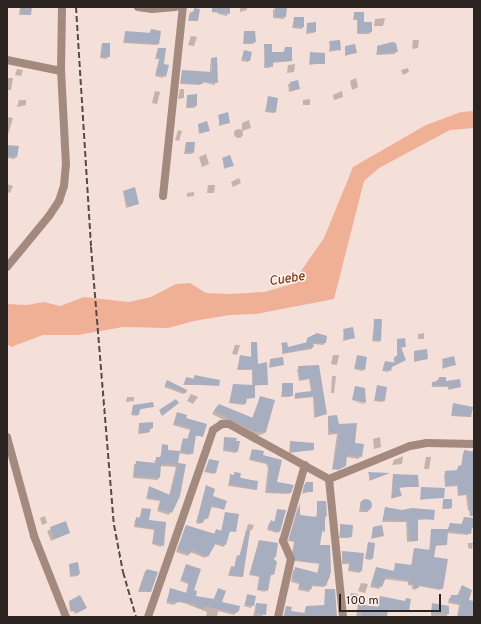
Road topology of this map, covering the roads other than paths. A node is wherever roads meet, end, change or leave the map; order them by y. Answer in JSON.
{"nodes":[{"id":1,"x":62,"y":7,"type":"edge"},
{"id":2,"x":138,"y":7,"type":"edge"},
{"id":3,"x":176,"y":7,"type":"edge"},
{"id":4,"x":183,"y":7,"type":"edge"},
{"id":5,"x":7,"y":60,"type":"edge"},
{"id":6,"x":61,"y":71,"type":"junction"},
{"id":7,"x":163,"y":196,"type":"dead end"},
{"id":8,"x":7,"y":267,"type":"edge"},
{"id":9,"x":7,"y":437,"type":"edge"},
{"id":10,"x":474,"y":444,"type":"edge"},
{"id":11,"x":305,"y":465,"type":"junction"},
{"id":12,"x":329,"y":479,"type":"junction"},
{"id":13,"x":66,"y":617,"type":"edge"},
{"id":14,"x":148,"y":617,"type":"edge"},
{"id":15,"x":278,"y":617,"type":"edge"},
{"id":16,"x":343,"y":617,"type":"edge"}],
"edges":[{"from":1,"to":6,"type":"street"},
{"from":2,"to":3,"type":"street"},
{"from":4,"to":7,"type":"street"},
{"from":5,"to":6,"type":"street"},
{"from":6,"to":8,"type":"street"},
{"from":9,"to":13,"type":"street"},
{"from":10,"to":12,"type":"street"},
{"from":11,"to":12,"type":"street"},
{"from":11,"to":14,"type":"street"},
{"from":11,"to":15,"type":"street"},
{"from":12,"to":16,"type":"street"}]}
